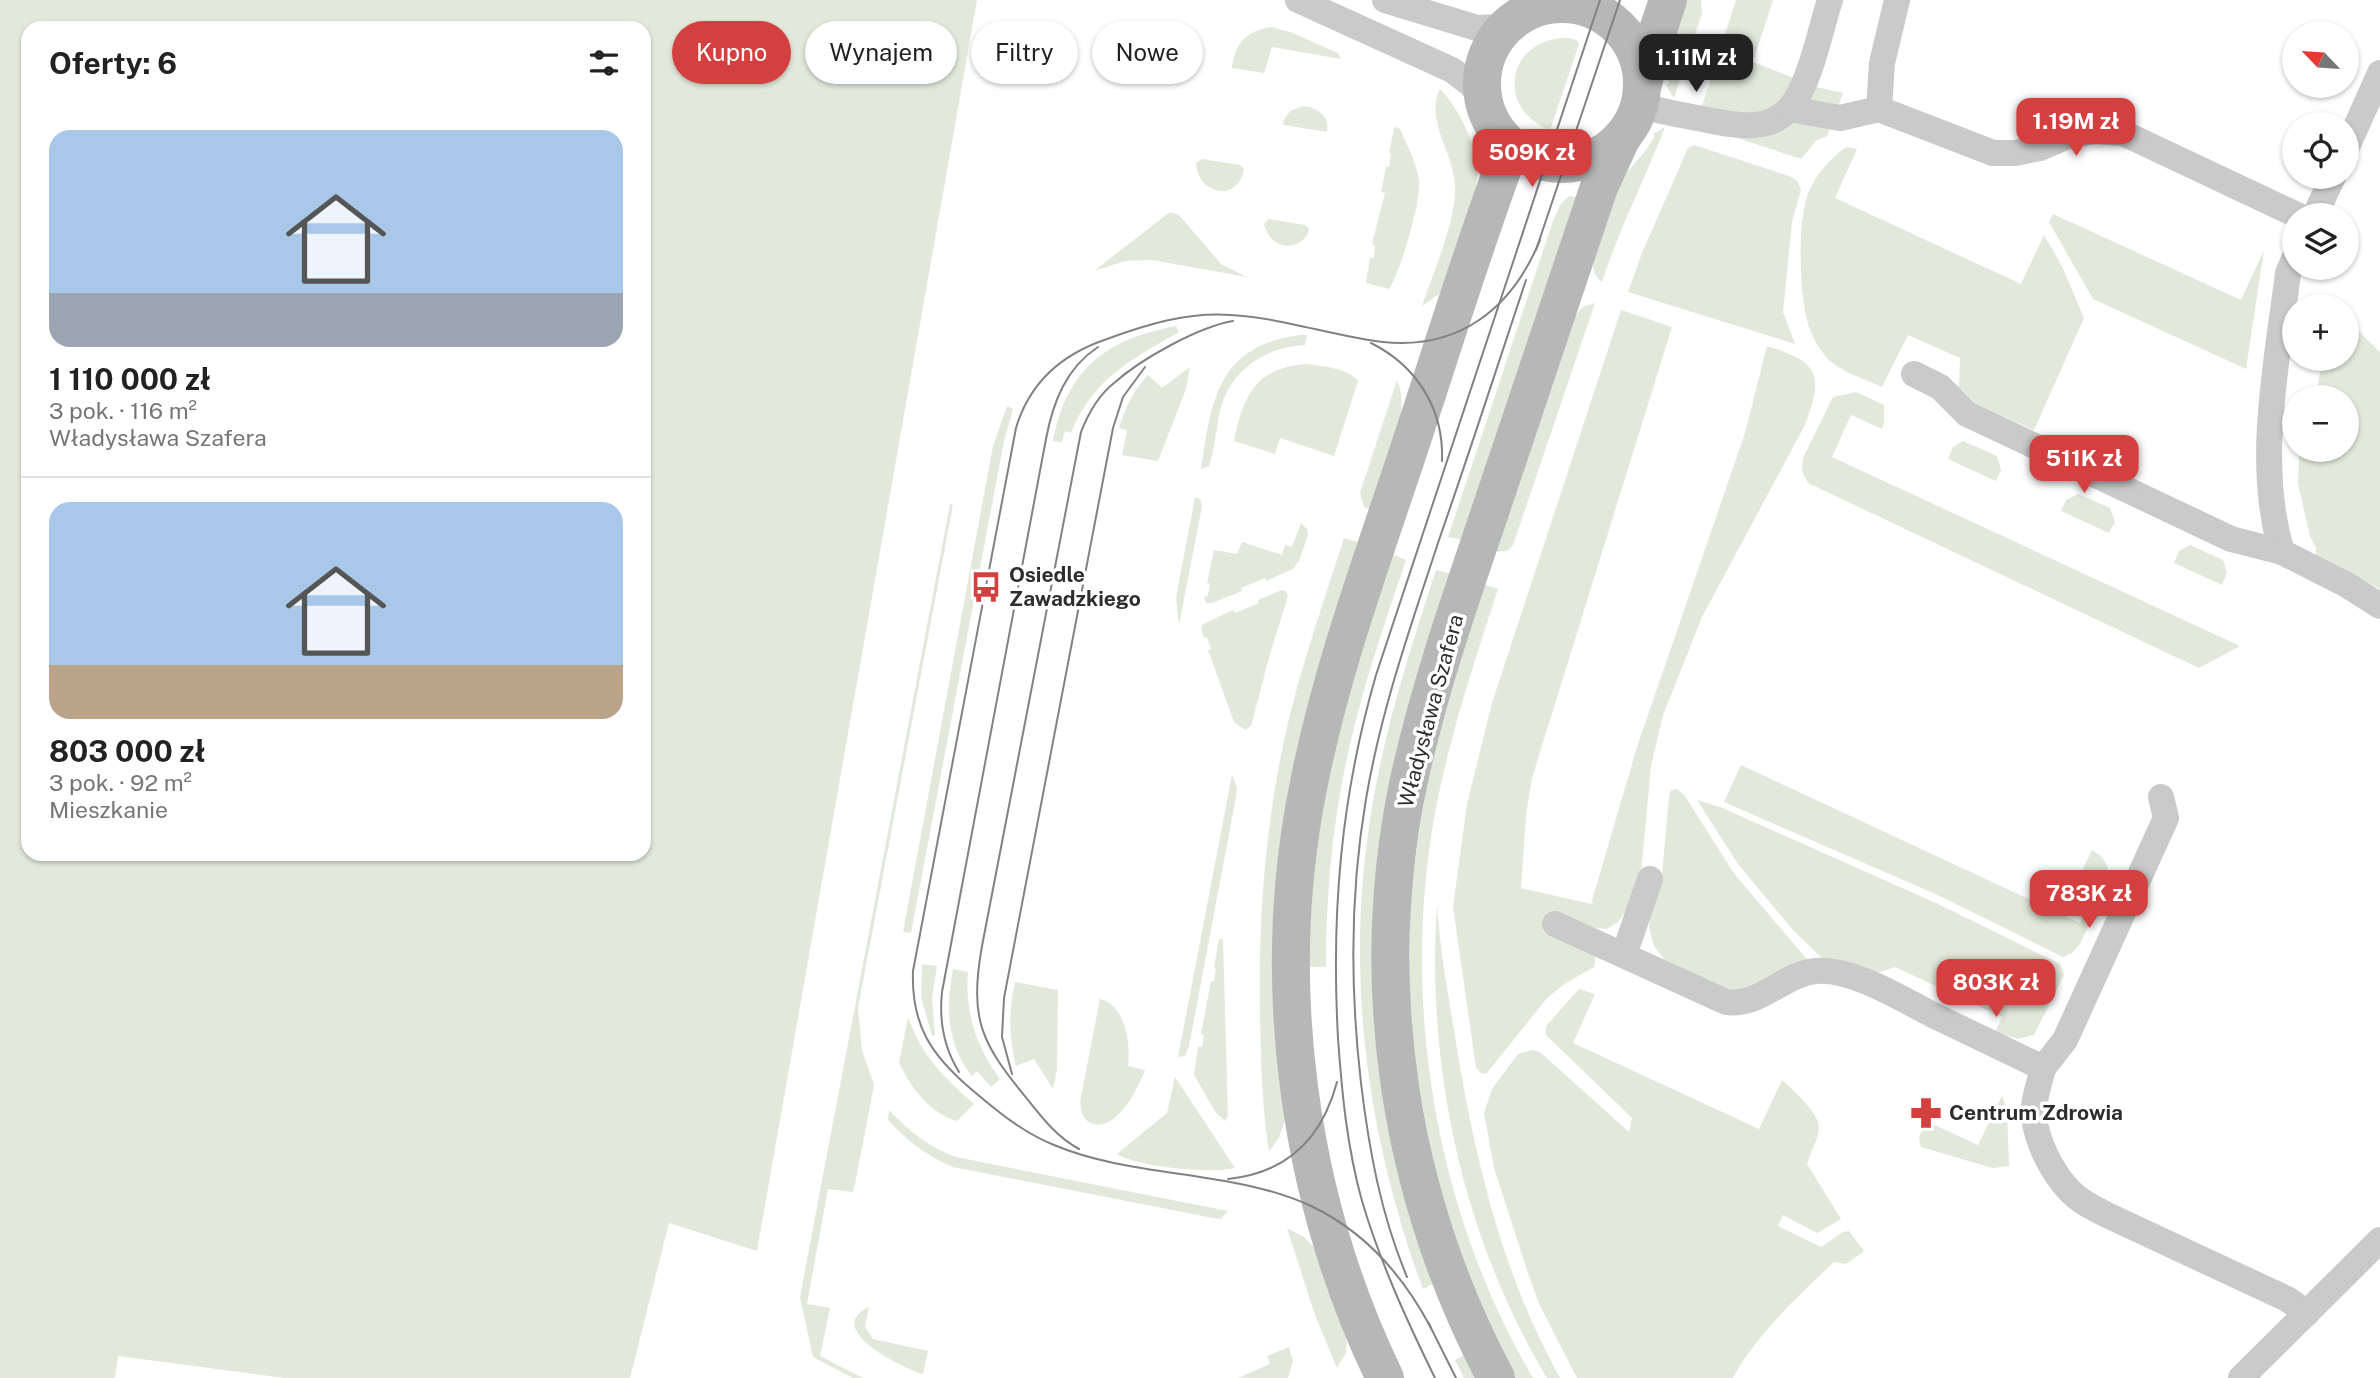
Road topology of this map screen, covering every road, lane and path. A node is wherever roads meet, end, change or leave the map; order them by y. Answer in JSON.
{"nodes":[{"id":1,"x":1298,"y":0,"type":"edge"},
{"id":2,"x":1385,"y":0,"type":"edge"},
{"id":3,"x":1668,"y":0,"type":"edge"},
{"id":4,"x":1830,"y":0,"type":"edge"},
{"id":5,"x":1896,"y":0,"type":"edge"},
{"id":6,"x":1532,"y":9,"type":"edge"},
{"id":7,"x":2380,"y":73,"type":"edge"},
{"id":8,"x":1789,"y":109,"type":"junction"},
{"id":9,"x":1879,"y":109,"type":"junction"},
{"id":10,"x":1634,"y":112,"type":"junction"},
{"id":11,"x":2359,"y":120,"type":"edge"},
{"id":12,"x":1493,"y":123,"type":"junction"},
{"id":13,"x":2282,"y":208,"type":"edge"},
{"id":14,"x":2287,"y":280,"type":"edge"},
{"id":15,"x":1914,"y":374,"type":"dead end"},
{"id":16,"x":2282,"y":552,"type":"junction"},
{"id":17,"x":2380,"y":606,"type":"edge"},
{"id":18,"x":2161,"y":797,"type":"dead end"},
{"id":19,"x":1650,"y":879,"type":"dead end"},
{"id":20,"x":1555,"y":924,"type":"dead end"},
{"id":21,"x":1624,"y":955,"type":"junction"},
{"id":22,"x":2043,"y":1068,"type":"junction"},
{"id":23,"x":2380,"y":1241,"type":"edge"},
{"id":24,"x":2307,"y":1313,"type":"junction"},
{"id":25,"x":1385,"y":1378,"type":"edge"},
{"id":26,"x":1496,"y":1378,"type":"edge"},
{"id":27,"x":2241,"y":1378,"type":"edge"}],
"edges":[{"from":1,"to":12,"type":"street"},
{"from":2,"to":6,"type":"street"},
{"from":3,"to":10,"type":"main road","name":"Władysława Szafera"},
{"from":4,"to":8,"type":"street"},
{"from":5,"to":9,"type":"street"},
{"from":6,"to":10,"type":"main road"},
{"from":6,"to":12,"type":"main road"},
{"from":7,"to":11,"type":"street"},
{"from":8,"to":9,"type":"street"},
{"from":8,"to":10,"type":"street"},
{"from":9,"to":13,"type":"street"},
{"from":10,"to":12,"type":"main road"},
{"from":10,"to":26,"type":"main road","name":"Władysława Szafera"},
{"from":12,"to":25,"type":"main road"},
{"from":14,"to":16,"type":"street"},
{"from":15,"to":16,"type":"street"},
{"from":16,"to":17,"type":"street"},
{"from":18,"to":22,"type":"street"},
{"from":19,"to":21,"type":"street"},
{"from":20,"to":21,"type":"street"},
{"from":21,"to":22,"type":"street"},
{"from":22,"to":24,"type":"street"},
{"from":23,"to":24,"type":"street"},
{"from":24,"to":27,"type":"street"}]}
